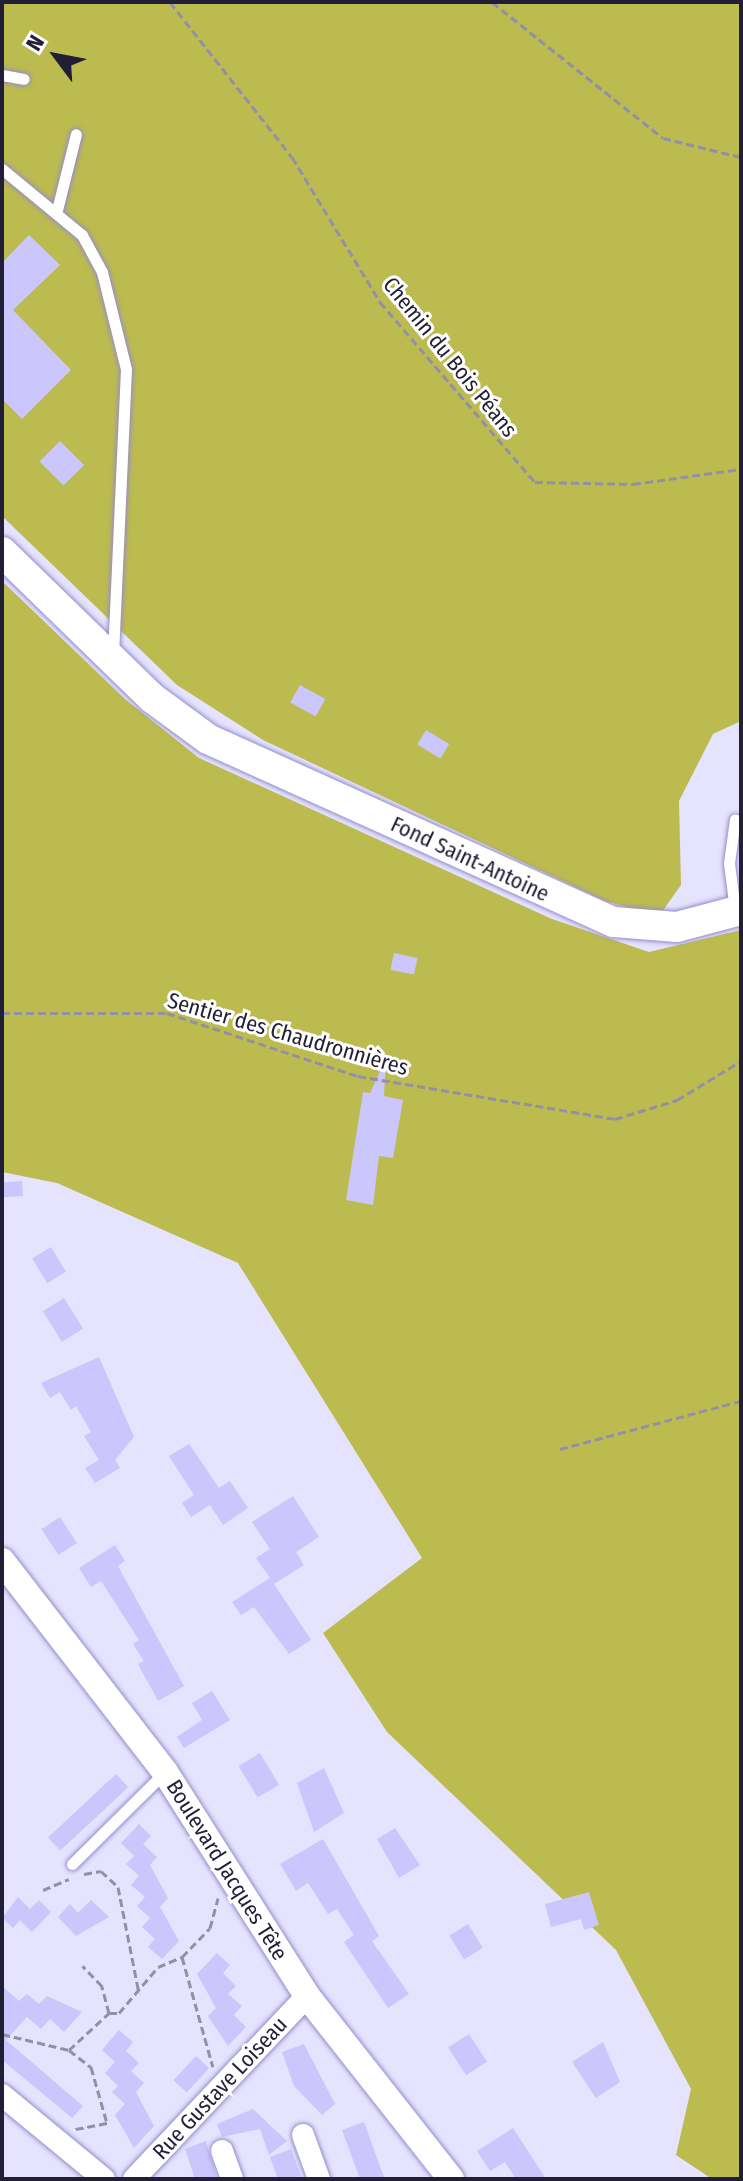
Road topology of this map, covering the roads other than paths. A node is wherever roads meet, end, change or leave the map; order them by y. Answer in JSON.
{"nodes":[{"id":1,"x":2,"y":75,"type":"edge"},
{"id":2,"x":24,"y":79,"type":"dead end"},
{"id":3,"x":76,"y":134,"type":"dead end"},
{"id":4,"x":2,"y":169,"type":"edge"},
{"id":5,"x":57,"y":210,"type":"junction"},
{"id":6,"x":2,"y":552,"type":"edge"},
{"id":7,"x":113,"y":660,"type":"junction"},
{"id":8,"x":735,"y":819,"type":"dead end"},
{"id":9,"x":738,"y":911,"type":"edge"},
{"id":10,"x":2,"y":1561,"type":"edge"},
{"id":11,"x":165,"y":1772,"type":"junction"},
{"id":12,"x":72,"y":1864,"type":"dead end"},
{"id":13,"x":307,"y":1996,"type":"junction"},
{"id":14,"x":2,"y":2095,"type":"edge"},
{"id":15,"x":303,"y":2135,"type":"dead end"},
{"id":16,"x":222,"y":2151,"type":"dead end"},
{"id":17,"x":94,"y":2176,"type":"edge"},
{"id":18,"x":134,"y":2179,"type":"edge"},
{"id":19,"x":232,"y":2179,"type":"edge"},
{"id":20,"x":319,"y":2179,"type":"edge"},
{"id":21,"x":451,"y":2179,"type":"edge"}],
"edges":[{"from":1,"to":2,"type":"lane"},
{"from":3,"to":5,"type":"lane"},
{"from":4,"to":5,"type":"lane"},
{"from":5,"to":7,"type":"lane"},
{"from":6,"to":7,"type":"main road","name":"Fond Saint-Antoine"},
{"from":7,"to":9,"type":"main road","name":"Fond Saint-Antoine"},
{"from":8,"to":9,"type":"lane"},
{"from":10,"to":11,"type":"street","name":"Boulevard Jacques Tête"},
{"from":11,"to":12,"type":"lane"},
{"from":11,"to":13,"type":"street","name":"Boulevard Jacques Tête"},
{"from":13,"to":18,"type":"street","name":"Rue Gustave Loiseau"},
{"from":13,"to":21,"type":"street","name":"Boulevard Jacques Tête"},
{"from":14,"to":17,"type":"street"},
{"from":15,"to":20,"type":"street"},
{"from":16,"to":19,"type":"street"}]}
